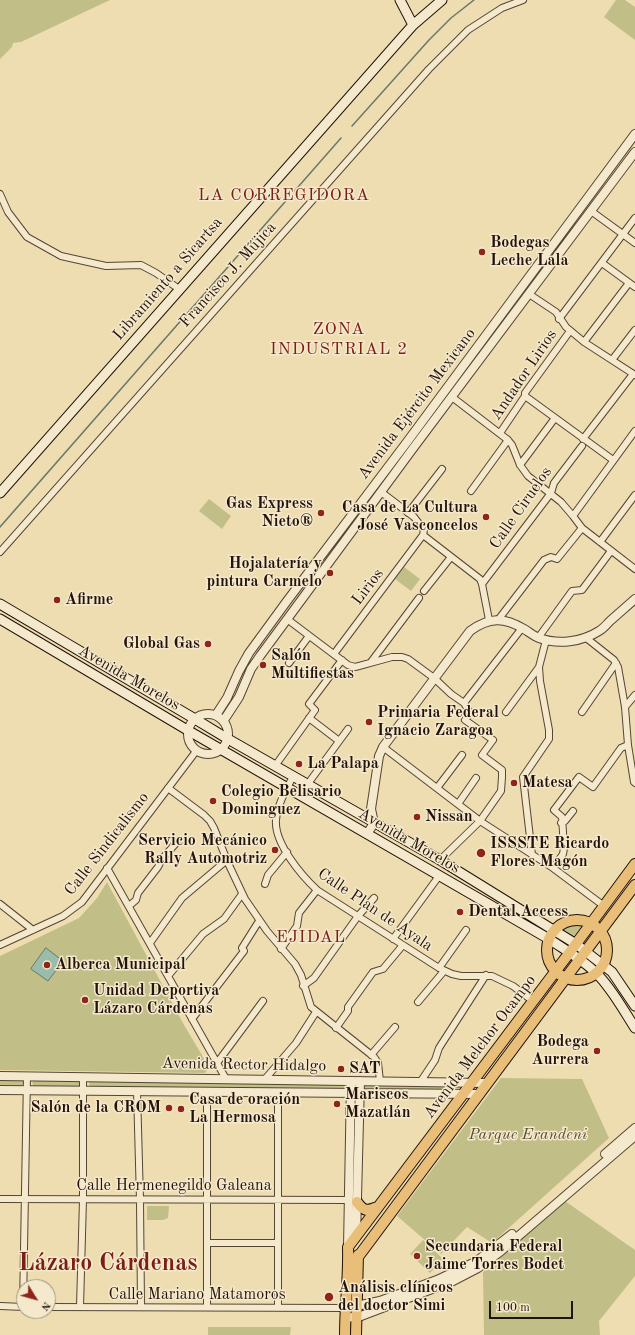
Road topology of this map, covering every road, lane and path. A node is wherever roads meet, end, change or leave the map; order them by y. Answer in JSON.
{"nodes":[{"id":1,"x":400,"y":0,"type":"edge"},
{"id":2,"x":442,"y":0,"type":"edge"},
{"id":3,"x":523,"y":0,"type":"edge"},
{"id":4,"x":412,"y":25,"type":"junction"},
{"id":5,"x":635,"y":134,"type":"edge"},
{"id":6,"x":635,"y":152,"type":"edge"},
{"id":7,"x":0,"y":194,"type":"edge"},
{"id":8,"x":591,"y":211,"type":"junction"},
{"id":9,"x":635,"y":218,"type":"edge"},
{"id":10,"x":623,"y":234,"type":"junction"},
{"id":11,"x":558,"y":239,"type":"junction"},
{"id":12,"x":635,"y":243,"type":"edge"},
{"id":13,"x":566,"y":245,"type":"junction"},
{"id":14,"x":602,"y":263,"type":"junction"},
{"id":15,"x":629,"y":283,"type":"junction"},
{"id":16,"x":635,"y":287,"type":"edge"},
{"id":17,"x":179,"y":289,"type":"junction"},
{"id":18,"x":529,"y":294,"type":"junction"},
{"id":19,"x":559,"y":319,"type":"junction"},
{"id":20,"x":635,"y":330,"type":"edge"},
{"id":21,"x":570,"y":331,"type":"junction"},
{"id":22,"x":584,"y":342,"type":"junction"},
{"id":23,"x":480,"y":345,"type":"junction"},
{"id":24,"x":487,"y":350,"type":"junction"},
{"id":25,"x":612,"y":360,"type":"junction"},
{"id":26,"x":634,"y":374,"type":"edge"},
{"id":27,"x":526,"y":396,"type":"junction"},
{"id":28,"x":452,"y":397,"type":"junction"},
{"id":29,"x":555,"y":418,"type":"junction"},
{"id":30,"x":635,"y":431,"type":"edge"},
{"id":31,"x":500,"y":433,"type":"junction"},
{"id":32,"x":583,"y":439,"type":"junction"},
{"id":33,"x":508,"y":440,"type":"junction"},
{"id":34,"x":411,"y":445,"type":"junction"},
{"id":35,"x":582,"y":446,"type":"dead end"},
{"id":36,"x":613,"y":460,"type":"junction"},
{"id":37,"x":520,"y":465,"type":"junction"},
{"id":38,"x":442,"y":469,"type":"dead end"},
{"id":39,"x":471,"y":491,"type":"dead end"},
{"id":40,"x":381,"y":492,"type":"junction"},
{"id":41,"x":0,"y":493,"type":"edge"},
{"id":42,"x":551,"y":493,"type":"junction"},
{"id":43,"x":635,"y":495,"type":"edge"},
{"id":44,"x":408,"y":513,"type":"junction"},
{"id":45,"x":573,"y":516,"type":"junction"},
{"id":46,"x":582,"y":528,"type":"junction"},
{"id":47,"x":423,"y":535,"type":"junction"},
{"id":48,"x":600,"y":542,"type":"junction"},
{"id":49,"x":325,"y":551,"type":"junction"},
{"id":50,"x":611,"y":551,"type":"junction"},
{"id":51,"x":0,"y":552,"type":"edge"},
{"id":52,"x":451,"y":556,"type":"junction"},
{"id":53,"x":333,"y":557,"type":"junction"},
{"id":54,"x":635,"y":569,"type":"edge"},
{"id":55,"x":482,"y":584,"type":"junction"},
{"id":56,"x":424,"y":592,"type":"dead end"},
{"id":57,"x":419,"y":598,"type":"dead end"},
{"id":58,"x":635,"y":599,"type":"edge"},
{"id":59,"x":0,"y":604,"type":"edge"},
{"id":60,"x":0,"y":619,"type":"edge"},
{"id":61,"x":286,"y":619,"type":"junction"},
{"id":62,"x":493,"y":620,"type":"junction"},
{"id":63,"x":522,"y":628,"type":"junction"},
{"id":64,"x":309,"y":636,"type":"junction"},
{"id":65,"x":585,"y":637,"type":"junction"},
{"id":66,"x":58,"y":638,"type":"junction"},
{"id":67,"x":542,"y":639,"type":"junction"},
{"id":68,"x":259,"y":640,"type":"junction"},
{"id":69,"x":267,"y":646,"type":"junction"},
{"id":70,"x":51,"y":650,"type":"junction"},
{"id":71,"x":334,"y":654,"type":"junction"},
{"id":72,"x":246,"y":658,"type":"junction"},
{"id":73,"x":342,"y":660,"type":"junction"},
{"id":74,"x":371,"y":662,"type":"junction"},
{"id":75,"x":255,"y":663,"type":"junction"},
{"id":76,"x":289,"y":663,"type":"dead end"},
{"id":77,"x":616,"y":663,"type":"junction"},
{"id":78,"x":539,"y":667,"type":"junction"},
{"id":79,"x":434,"y":678,"type":"junction"},
{"id":80,"x":635,"y":695,"type":"edge"},
{"id":81,"x":464,"y":703,"type":"junction"},
{"id":82,"x":625,"y":707,"type":"junction"},
{"id":83,"x":506,"y":712,"type":"dead end"},
{"id":84,"x":582,"y":712,"type":"dead end"},
{"id":85,"x":216,"y":715,"type":"junction"},
{"id":86,"x":309,"y":718,"type":"junction"},
{"id":87,"x":195,"y":719,"type":"junction"},
{"id":88,"x":224,"y":720,"type":"junction"},
{"id":89,"x":348,"y":729,"type":"dead end"},
{"id":90,"x":188,"y":731,"type":"junction"},
{"id":91,"x":228,"y":739,"type":"junction"},
{"id":92,"x":339,"y":741,"type":"junction"},
{"id":93,"x":628,"y":745,"type":"junction"},
{"id":94,"x":383,"y":747,"type":"junction"},
{"id":95,"x":222,"y":749,"type":"junction"},
{"id":96,"x":197,"y":750,"type":"junction"},
{"id":97,"x":462,"y":755,"type":"dead end"},
{"id":98,"x":275,"y":766,"type":"junction"},
{"id":99,"x":293,"y":777,"type":"junction"},
{"id":100,"x":476,"y":778,"type":"dead end"},
{"id":101,"x":635,"y":783,"type":"edge"},
{"id":102,"x":307,"y":785,"type":"junction"},
{"id":103,"x":168,"y":788,"type":"junction"},
{"id":104,"x":287,"y":788,"type":"junction"},
{"id":105,"x":437,"y":788,"type":"junction"},
{"id":106,"x":458,"y":804,"type":"junction"},
{"id":107,"x":573,"y":811,"type":"dead end"},
{"id":108,"x":480,"y":821,"type":"junction"},
{"id":109,"x":374,"y":823,"type":"junction"},
{"id":110,"x":561,"y":823,"type":"junction"},
{"id":111,"x":367,"y":834,"type":"junction"},
{"id":112,"x":177,"y":842,"type":"dead end"},
{"id":113,"x":287,"y":852,"type":"junction"},
{"id":114,"x":532,"y":855,"type":"junction"},
{"id":115,"x":227,"y":860,"type":"junction"},
{"id":116,"x":440,"y":860,"type":"junction"},
{"id":117,"x":635,"y":864,"type":"edge"},
{"id":118,"x":107,"y":868,"type":"junction"},
{"id":119,"x":553,"y":868,"type":"junction"},
{"id":120,"x":439,"y":876,"type":"junction"},
{"id":121,"x":265,"y":884,"type":"dead end"},
{"id":122,"x":635,"y":886,"type":"edge"},
{"id":123,"x":317,"y":890,"type":"junction"},
{"id":124,"x":242,"y":894,"type":"junction"},
{"id":125,"x":374,"y":898,"type":"dead end"},
{"id":126,"x":0,"y":904,"type":"edge"},
{"id":127,"x":130,"y":906,"type":"junction"},
{"id":128,"x":604,"y":906,"type":"junction"},
{"id":129,"x":358,"y":916,"type":"junction"},
{"id":130,"x":259,"y":921,"type":"junction"},
{"id":131,"x":592,"y":923,"type":"junction"},
{"id":132,"x":33,"y":930,"type":"junction"},
{"id":133,"x":466,"y":930,"type":"dead end"},
{"id":134,"x":600,"y":930,"type":"junction"},
{"id":135,"x":552,"y":934,"type":"junction"},
{"id":136,"x":393,"y":939,"type":"junction"},
{"id":137,"x":150,"y":943,"type":"junction"},
{"id":138,"x":576,"y":944,"type":"junction"},
{"id":139,"x":0,"y":945,"type":"edge"},
{"id":140,"x":403,"y":945,"type":"junction"},
{"id":141,"x":281,"y":949,"type":"junction"},
{"id":142,"x":570,"y":952,"type":"junction"},
{"id":143,"x":583,"y":955,"type":"junction"},
{"id":144,"x":604,"y":964,"type":"junction"},
{"id":145,"x":441,"y":970,"type":"junction"},
{"id":146,"x":556,"y":972,"type":"junction"},
{"id":147,"x":597,"y":973,"type":"junction"},
{"id":148,"x":486,"y":975,"type":"junction"},
{"id":149,"x":168,"y":976,"type":"junction"},
{"id":150,"x":565,"y":978,"type":"junction"},
{"id":151,"x":303,"y":986,"type":"junction"},
{"id":152,"x":263,"y":1001,"type":"dead end"},
{"id":153,"x":533,"y":1001,"type":"junction"},
{"id":154,"x":418,"y":1002,"type":"dead end"},
{"id":155,"x":635,"y":1006,"type":"edge"},
{"id":156,"x":316,"y":1012,"type":"junction"},
{"id":157,"x":192,"y":1019,"type":"junction"},
{"id":158,"x":395,"y":1027,"type":"dead end"},
{"id":159,"x":336,"y":1028,"type":"junction"},
{"id":160,"x":635,"y":1028,"type":"edge"},
{"id":161,"x":371,"y":1055,"type":"junction"},
{"id":162,"x":217,"y":1064,"type":"junction"},
{"id":163,"x":0,"y":1076,"type":"edge"},
{"id":164,"x":28,"y":1076,"type":"junction"},
{"id":165,"x":83,"y":1077,"type":"junction"},
{"id":166,"x":226,"y":1079,"type":"junction"},
{"id":167,"x":265,"y":1079,"type":"junction"},
{"id":168,"x":351,"y":1081,"type":"junction"},
{"id":169,"x":360,"y":1081,"type":"junction"},
{"id":170,"x":380,"y":1081,"type":"junction"},
{"id":171,"x":421,"y":1081,"type":"junction"},
{"id":172,"x":472,"y":1082,"type":"junction"},
{"id":173,"x":487,"y":1083,"type":"junction"},
{"id":174,"x":0,"y":1090,"type":"edge"},
{"id":175,"x":27,"y":1090,"type":"junction"},
{"id":176,"x":84,"y":1090,"type":"junction"},
{"id":177,"x":137,"y":1091,"type":"junction"},
{"id":178,"x":207,"y":1092,"type":"junction"},
{"id":179,"x":278,"y":1092,"type":"junction"},
{"id":180,"x":351,"y":1093,"type":"junction"},
{"id":181,"x":360,"y":1093,"type":"junction"},
{"id":182,"x":464,"y":1093,"type":"junction"},
{"id":183,"x":480,"y":1094,"type":"junction"},
{"id":184,"x":635,"y":1128,"type":"edge"},
{"id":185,"x":635,"y":1136,"type":"edge"},
{"id":186,"x":0,"y":1199,"type":"edge"},
{"id":187,"x":25,"y":1199,"type":"junction"},
{"id":188,"x":83,"y":1199,"type":"junction"},
{"id":189,"x":140,"y":1200,"type":"junction"},
{"id":190,"x":207,"y":1200,"type":"junction"},
{"id":191,"x":278,"y":1200,"type":"junction"},
{"id":192,"x":352,"y":1201,"type":"junction"},
{"id":193,"x":378,"y":1207,"type":"junction"},
{"id":194,"x":356,"y":1237,"type":"junction"},
{"id":195,"x":207,"y":1243,"type":"junction"},
{"id":196,"x":278,"y":1243,"type":"junction"},
{"id":197,"x":348,"y":1247,"type":"junction"},
{"id":198,"x":358,"y":1257,"type":"junction"},
{"id":199,"x":348,"y":1268,"type":"junction"},
{"id":200,"x":24,"y":1279,"type":"edge"},
{"id":201,"x":0,"y":1306,"type":"edge"},
{"id":202,"x":16,"y":1307,"type":"edge"},
{"id":203,"x":56,"y":1307,"type":"edge"},
{"id":204,"x":80,"y":1307,"type":"junction"},
{"id":205,"x":140,"y":1307,"type":"junction"},
{"id":206,"x":356,"y":1307,"type":"junction"},
{"id":207,"x":207,"y":1308,"type":"junction"},
{"id":208,"x":278,"y":1308,"type":"junction"},
{"id":209,"x":345,"y":1313,"type":"junction"},
{"id":210,"x":356,"y":1317,"type":"junction"},
{"id":211,"x":345,"y":1335,"type":"edge"},
{"id":212,"x":356,"y":1335,"type":"edge"}],
"edges":[{"from":1,"to":4,"type":"main road"},
{"from":2,"to":4,"type":"main road","name":"Libramiento a Sicartsa"},
{"from":3,"to":51,"type":"street","name":"Francisco J. Mújica"},
{"from":4,"to":17,"type":"main road","name":"Libramiento a Sicartsa"},
{"from":5,"to":11,"type":"street","name":"Avenida Ejército Mexicano"},
{"from":6,"to":8,"type":"street","name":"Avenida Ejército Mexicano"},
{"from":7,"to":17,"type":"street"},
{"from":8,"to":10,"type":"street"},
{"from":8,"to":13,"type":"street","name":"Avenida Ejército Mexicano"},
{"from":9,"to":10,"type":"street"},
{"from":10,"to":12,"type":"street"},
{"from":10,"to":14,"type":"street"},
{"from":11,"to":13,"type":"street"},
{"from":11,"to":23,"type":"street","name":"Avenida Ejército Mexicano"},
{"from":13,"to":18,"type":"street","name":"Avenida Ejército Mexicano"},
{"from":14,"to":15,"type":"street"},
{"from":14,"to":19,"type":"street"},
{"from":15,"to":16,"type":"street"},
{"from":15,"to":22,"type":"street"},
{"from":17,"to":41,"type":"main road","name":"Libramiento a Sicartsa"},
{"from":18,"to":19,"type":"street"},
{"from":18,"to":24,"type":"street","name":"Avenida Ejército Mexicano"},
{"from":19,"to":21,"type":"street"},
{"from":20,"to":25,"type":"street"},
{"from":21,"to":22,"type":"street"},
{"from":21,"to":27,"type":"street","name":"Andador Lirios"},
{"from":22,"to":25,"type":"street"},
{"from":23,"to":24,"type":"street"},
{"from":23,"to":34,"type":"street","name":"Avenida Ejército Mexicano"},
{"from":24,"to":28,"type":"street","name":"Avenida Ejército Mexicano"},
{"from":25,"to":26,"type":"street"},
{"from":26,"to":32,"type":"street"},
{"from":27,"to":29,"type":"street"},
{"from":27,"to":31,"type":"street","name":"Andador Lirios"},
{"from":28,"to":31,"type":"street"},
{"from":28,"to":34,"type":"street","name":"Avenida Ejército Mexicano"},
{"from":29,"to":32,"type":"street"},
{"from":29,"to":37,"type":"street"},
{"from":30,"to":36,"type":"street"},
{"from":31,"to":33,"type":"street"},
{"from":32,"to":36,"type":"street"},
{"from":33,"to":37,"type":"street"},
{"from":33,"to":39,"type":"street"},
{"from":34,"to":40,"type":"street","name":"Avenida Ejército Mexicano"},
{"from":34,"to":49,"type":"street","name":"Avenida Ejército Mexicano"},
{"from":35,"to":42,"type":"street","name":"Calle Ciruelos"},
{"from":36,"to":45,"type":"street"},
{"from":37,"to":42,"type":"street"},
{"from":38,"to":44,"type":"street"},
{"from":40,"to":44,"type":"street"},
{"from":40,"to":53,"type":"street","name":"Avenida Ejército Mexicano"},
{"from":42,"to":45,"type":"street"},
{"from":42,"to":55,"type":"street","name":"Calle Ciruelos"},
{"from":43,"to":48,"type":"street"},
{"from":44,"to":47,"type":"street"},
{"from":45,"to":46,"type":"street"},
{"from":46,"to":48,"type":"street"},
{"from":46,"to":62,"type":"street"},
{"from":47,"to":52,"type":"street"},
{"from":47,"to":71,"type":"street","name":"Lirios"},
{"from":48,"to":50,"type":"street"},
{"from":49,"to":53,"type":"street"},
{"from":49,"to":68,"type":"street","name":"Avenida Ejército Mexicano"},
{"from":50,"to":54,"type":"street"},
{"from":50,"to":67,"type":"street"},
{"from":52,"to":55,"type":"street"},
{"from":52,"to":56,"type":"street"},
{"from":53,"to":61,"type":"street","name":"Avenida Ejército Mexicano"},
{"from":55,"to":62,"type":"street"},
{"from":57,"to":74,"type":"street"},
{"from":58,"to":65,"type":"street"},
{"from":59,"to":66,"type":"main road","name":"Avenida Morelos"},
{"from":60,"to":70,"type":"main road","name":"Avenida Morelos"},
{"from":61,"to":64,"type":"street"},
{"from":61,"to":69,"type":"street","name":"Avenida Ejército Mexicano"},
{"from":62,"to":63,"type":"street"},
{"from":62,"to":79,"type":"street"},
{"from":63,"to":67,"type":"street"},
{"from":63,"to":81,"type":"street"},
{"from":64,"to":71,"type":"street"},
{"from":64,"to":76,"type":"street"},
{"from":65,"to":67,"type":"street"},
{"from":65,"to":77,"type":"street"},
{"from":66,"to":70,"type":"main road"},
{"from":66,"to":87,"type":"main road","name":"Avenida Morelos"},
{"from":67,"to":78,"type":"street"},
{"from":68,"to":69,"type":"street"},
{"from":68,"to":72,"type":"street","name":"Avenida Ejército Mexicano"},
{"from":69,"to":75,"type":"street","name":"Avenida Ejército Mexicano"},
{"from":70,"to":90,"type":"main road","name":"Avenida Morelos"},
{"from":71,"to":73,"type":"street"},
{"from":72,"to":75,"type":"street"},
{"from":72,"to":85,"type":"street","name":"Avenida Ejército Mexicano"},
{"from":73,"to":74,"type":"street"},
{"from":73,"to":86,"type":"street"},
{"from":74,"to":79,"type":"street"},
{"from":75,"to":88,"type":"street","name":"Avenida Ejército Mexicano"},
{"from":77,"to":82,"type":"street"},
{"from":77,"to":84,"type":"street"},
{"from":78,"to":83,"type":"street"},
{"from":78,"to":114,"type":"street"},
{"from":79,"to":81,"type":"street"},
{"from":79,"to":94,"type":"street"},
{"from":80,"to":82,"type":"street"},
{"from":81,"to":108,"type":"street"},
{"from":82,"to":93,"type":"street"},
{"from":85,"to":87,"type":"street"},
{"from":85,"to":88,"type":"street"},
{"from":86,"to":92,"type":"street"},
{"from":86,"to":98,"type":"street"},
{"from":87,"to":90,"type":"street"},
{"from":87,"to":91,"type":"main road","name":"Avenida Morelos"},
{"from":88,"to":91,"type":"street"},
{"from":89,"to":92,"type":"street"},
{"from":90,"to":95,"type":"main road","name":"Avenida Morelos"},
{"from":90,"to":96,"type":"street"},
{"from":91,"to":95,"type":"street"},
{"from":91,"to":98,"type":"main road","name":"Avenida Morelos"},
{"from":92,"to":102,"type":"street"},
{"from":93,"to":101,"type":"street"},
{"from":93,"to":110,"type":"street"},
{"from":94,"to":105,"type":"street"},
{"from":94,"to":109,"type":"street"},
{"from":95,"to":96,"type":"street"},
{"from":95,"to":104,"type":"main road","name":"Avenida Morelos"},
{"from":96,"to":103,"type":"street","name":"Calle Sindicalismo"},
{"from":97,"to":105,"type":"street"},
{"from":98,"to":99,"type":"main road","name":"Avenida Morelos"},
{"from":99,"to":102,"type":"main road","name":"Avenida Morelos"},
{"from":99,"to":104,"type":"street","name":"Calle Plan de Ayala"},
{"from":100,"to":106,"type":"street"},
{"from":102,"to":109,"type":"main road","name":"Avenida Morelos"},
{"from":103,"to":115,"type":"street"},
{"from":103,"to":118,"type":"street","name":"Calle Sindicalismo"},
{"from":104,"to":111,"type":"main road","name":"Avenida Morelos"},
{"from":104,"to":113,"type":"street","name":"Calle Plan de Ayala"},
{"from":105,"to":106,"type":"street"},
{"from":106,"to":108,"type":"street"},
{"from":107,"to":110,"type":"street"},
{"from":108,"to":114,"type":"street"},
{"from":108,"to":116,"type":"street"},
{"from":109,"to":111,"type":"street"},
{"from":109,"to":116,"type":"main road","name":"Avenida Morelos"},
{"from":110,"to":119,"type":"street"},
{"from":111,"to":120,"type":"main road","name":"Avenida Morelos"},
{"from":112,"to":127,"type":"street"},
{"from":113,"to":121,"type":"street"},
{"from":113,"to":123,"type":"street","name":"Calle Plan de Ayala"},
{"from":114,"to":119,"type":"street"},
{"from":115,"to":124,"type":"street"},
{"from":115,"to":137,"type":"street"},
{"from":116,"to":135,"type":"main road","name":"Avenida Morelos"},
{"from":117,"to":128,"type":"main road","name":"Avenida Melchor Ocampo"},
{"from":118,"to":127,"type":"street"},
{"from":118,"to":132,"type":"street","name":"Calle Sindicalismo"},
{"from":119,"to":128,"type":"street"},
{"from":120,"to":135,"type":"main road","name":"Avenida Morelos"},
{"from":120,"to":136,"type":"street"},
{"from":122,"to":134,"type":"main road","name":"Avenida Melchor Ocampo"},
{"from":123,"to":129,"type":"street","name":"Calle Plan de Ayala"},
{"from":123,"to":141,"type":"street"},
{"from":124,"to":130,"type":"street"},
{"from":124,"to":149,"type":"street"},
{"from":125,"to":129,"type":"street"},
{"from":126,"to":132,"type":"street"},
{"from":127,"to":137,"type":"street"},
{"from":128,"to":131,"type":"main road","name":"Avenida Melchor Ocampo"},
{"from":129,"to":136,"type":"street","name":"Calle Plan de Ayala"},
{"from":129,"to":151,"type":"street"},
{"from":130,"to":141,"type":"street"},
{"from":130,"to":157,"type":"street"},
{"from":131,"to":134,"type":"main road"},
{"from":131,"to":135,"type":"main road"},
{"from":131,"to":138,"type":"main road","name":"Avenida Melchor Ocampo"},
{"from":132,"to":139,"type":"street","name":"Calle Sindicalismo"},
{"from":133,"to":145,"type":"street"},
{"from":134,"to":143,"type":"main road","name":"Avenida Melchor Ocampo"},
{"from":134,"to":144,"type":"main road"},
{"from":135,"to":138,"type":"main road","name":"Avenida Morelos"},
{"from":135,"to":142,"type":"main road","name":"Avenida Morelos"},
{"from":135,"to":146,"type":"main road"},
{"from":136,"to":140,"type":"street","name":"Calle Plan de Ayala"},
{"from":137,"to":149,"type":"street"},
{"from":138,"to":142,"type":"main road","name":"Avenida Melchor Ocampo"},
{"from":138,"to":143,"type":"main road","name":"Avenida Morelos"},
{"from":140,"to":145,"type":"street","name":"Calle Plan de Ayala"},
{"from":140,"to":159,"type":"street"},
{"from":141,"to":151,"type":"street"},
{"from":142,"to":143,"type":"main road","name":"Avenida Morelos"},
{"from":142,"to":146,"type":"main road","name":"Avenida Melchor Ocampo"},
{"from":143,"to":144,"type":"main road","name":"Avenida Morelos"},
{"from":143,"to":147,"type":"main road","name":"Avenida Morelos"},
{"from":143,"to":150,"type":"main road","name":"Avenida Melchor Ocampo"},
{"from":144,"to":147,"type":"main road"},
{"from":144,"to":155,"type":"main road","name":"Avenida Morelos"},
{"from":145,"to":148,"type":"street","name":"Calle Plan de Ayala"},
{"from":145,"to":154,"type":"street"},
{"from":146,"to":150,"type":"main road"},
{"from":146,"to":153,"type":"main road","name":"Avenida Melchor Ocampo"},
{"from":147,"to":150,"type":"main road"},
{"from":147,"to":160,"type":"main road","name":"Avenida Morelos"},
{"from":148,"to":153,"type":"street","name":"Calle Plan de Ayala"},
{"from":148,"to":171,"type":"street"},
{"from":149,"to":157,"type":"street"},
{"from":150,"to":173,"type":"main road","name":"Avenida Melchor Ocampo"},
{"from":151,"to":156,"type":"street"},
{"from":152,"to":162,"type":"street"},
{"from":153,"to":172,"type":"main road","name":"Avenida Melchor Ocampo"},
{"from":156,"to":159,"type":"street"},
{"from":156,"to":167,"type":"street"},
{"from":157,"to":162,"type":"street"},
{"from":158,"to":161,"type":"street"},
{"from":159,"to":161,"type":"street"},
{"from":161,"to":170,"type":"street"},
{"from":162,"to":166,"type":"street"},
{"from":163,"to":164,"type":"street","name":"Avenida Rector Hidalgo"},
{"from":164,"to":165,"type":"street","name":"Avenida Rector Hidalgo"},
{"from":164,"to":175,"type":"street"},
{"from":165,"to":166,"type":"street","name":"Avenida Rector Hidalgo"},
{"from":165,"to":176,"type":"street"},
{"from":166,"to":167,"type":"street","name":"Avenida Rector Hidalgo"},
{"from":167,"to":168,"type":"street","name":"Avenida Rector Hidalgo"},
{"from":168,"to":169,"type":"street","name":"Avenida Rector Hidalgo"},
{"from":168,"to":180,"type":"street"},
{"from":169,"to":170,"type":"street","name":"Avenida Rector Hidalgo"},
{"from":169,"to":181,"type":"street"},
{"from":170,"to":171,"type":"street","name":"Avenida Rector Hidalgo"},
{"from":171,"to":172,"type":"street","name":"Avenida Rector Hidalgo"},
{"from":172,"to":173,"type":"street","name":"Avenida Rector Hidalgo"},
{"from":172,"to":182,"type":"main road","name":"Avenida Melchor Ocampo"},
{"from":173,"to":183,"type":"main road","name":"Avenida Melchor Ocampo"},
{"from":174,"to":175,"type":"street","name":"Avenida Rector Hidalgo"},
{"from":175,"to":176,"type":"street","name":"Avenida Rector Hidalgo"},
{"from":175,"to":187,"type":"street"},
{"from":176,"to":177,"type":"street","name":"Avenida Rector Hidalgo"},
{"from":176,"to":188,"type":"street"},
{"from":177,"to":178,"type":"street","name":"Avenida Rector Hidalgo"},
{"from":177,"to":189,"type":"street"},
{"from":178,"to":179,"type":"street","name":"Avenida Rector Hidalgo"},
{"from":178,"to":190,"type":"street"},
{"from":179,"to":180,"type":"street","name":"Avenida Rector Hidalgo"},
{"from":179,"to":191,"type":"street"},
{"from":180,"to":181,"type":"street","name":"Avenida Rector Hidalgo"},
{"from":180,"to":192,"type":"street"},
{"from":181,"to":182,"type":"street","name":"Avenida Rector Hidalgo"},
{"from":181,"to":192,"type":"street"},
{"from":182,"to":183,"type":"street","name":"Avenida Rector Hidalgo"},
{"from":182,"to":193,"type":"main road","name":"Avenida Melchor Ocampo"},
{"from":183,"to":198,"type":"main road","name":"Avenida Melchor Ocampo"},
{"from":184,"to":206,"type":"street"},
{"from":185,"to":210,"type":"street"},
{"from":186,"to":187,"type":"street","name":"Calle Hermenegildo Galeana"},
{"from":187,"to":188,"type":"street","name":"Calle Hermenegildo Galeana"},
{"from":187,"to":200,"type":"street"},
{"from":188,"to":189,"type":"street","name":"Calle Hermenegildo Galeana"},
{"from":188,"to":204,"type":"street"},
{"from":189,"to":190,"type":"street","name":"Calle Hermenegildo Galeana"},
{"from":189,"to":205,"type":"street"},
{"from":190,"to":191,"type":"street","name":"Calle Hermenegildo Galeana"},
{"from":190,"to":195,"type":"street"},
{"from":191,"to":192,"type":"street","name":"Calle Hermenegildo Galeana"},
{"from":191,"to":196,"type":"street"},
{"from":192,"to":193,"type":"main road"},
{"from":192,"to":194,"type":"street"},
{"from":192,"to":197,"type":"street"},
{"from":193,"to":194,"type":"main road","name":"Avenida Melchor Ocampo"},
{"from":194,"to":197,"type":"main road","name":"Avenida Melchor Ocampo"},
{"from":194,"to":198,"type":"main road"},
{"from":195,"to":196,"type":"street"},
{"from":195,"to":207,"type":"street"},
{"from":196,"to":208,"type":"street"},
{"from":197,"to":199,"type":"main road"},
{"from":198,"to":199,"type":"main road","name":"Avenida Melchor Ocampo"},
{"from":198,"to":206,"type":"main road"},
{"from":199,"to":209,"type":"main road"},
{"from":201,"to":202,"type":"street"},
{"from":203,"to":204,"type":"street","name":"Calle Mariano Matamoros"},
{"from":204,"to":205,"type":"street","name":"Calle Mariano Matamoros"},
{"from":205,"to":207,"type":"street","name":"Calle Mariano Matamoros"},
{"from":206,"to":209,"type":"street"},
{"from":206,"to":210,"type":"main road"},
{"from":207,"to":208,"type":"street","name":"Calle Mariano Matamoros"},
{"from":208,"to":209,"type":"street","name":"Calle Mariano Matamoros"},
{"from":209,"to":210,"type":"street"},
{"from":209,"to":211,"type":"main road"},
{"from":210,"to":212,"type":"main road"}]}
